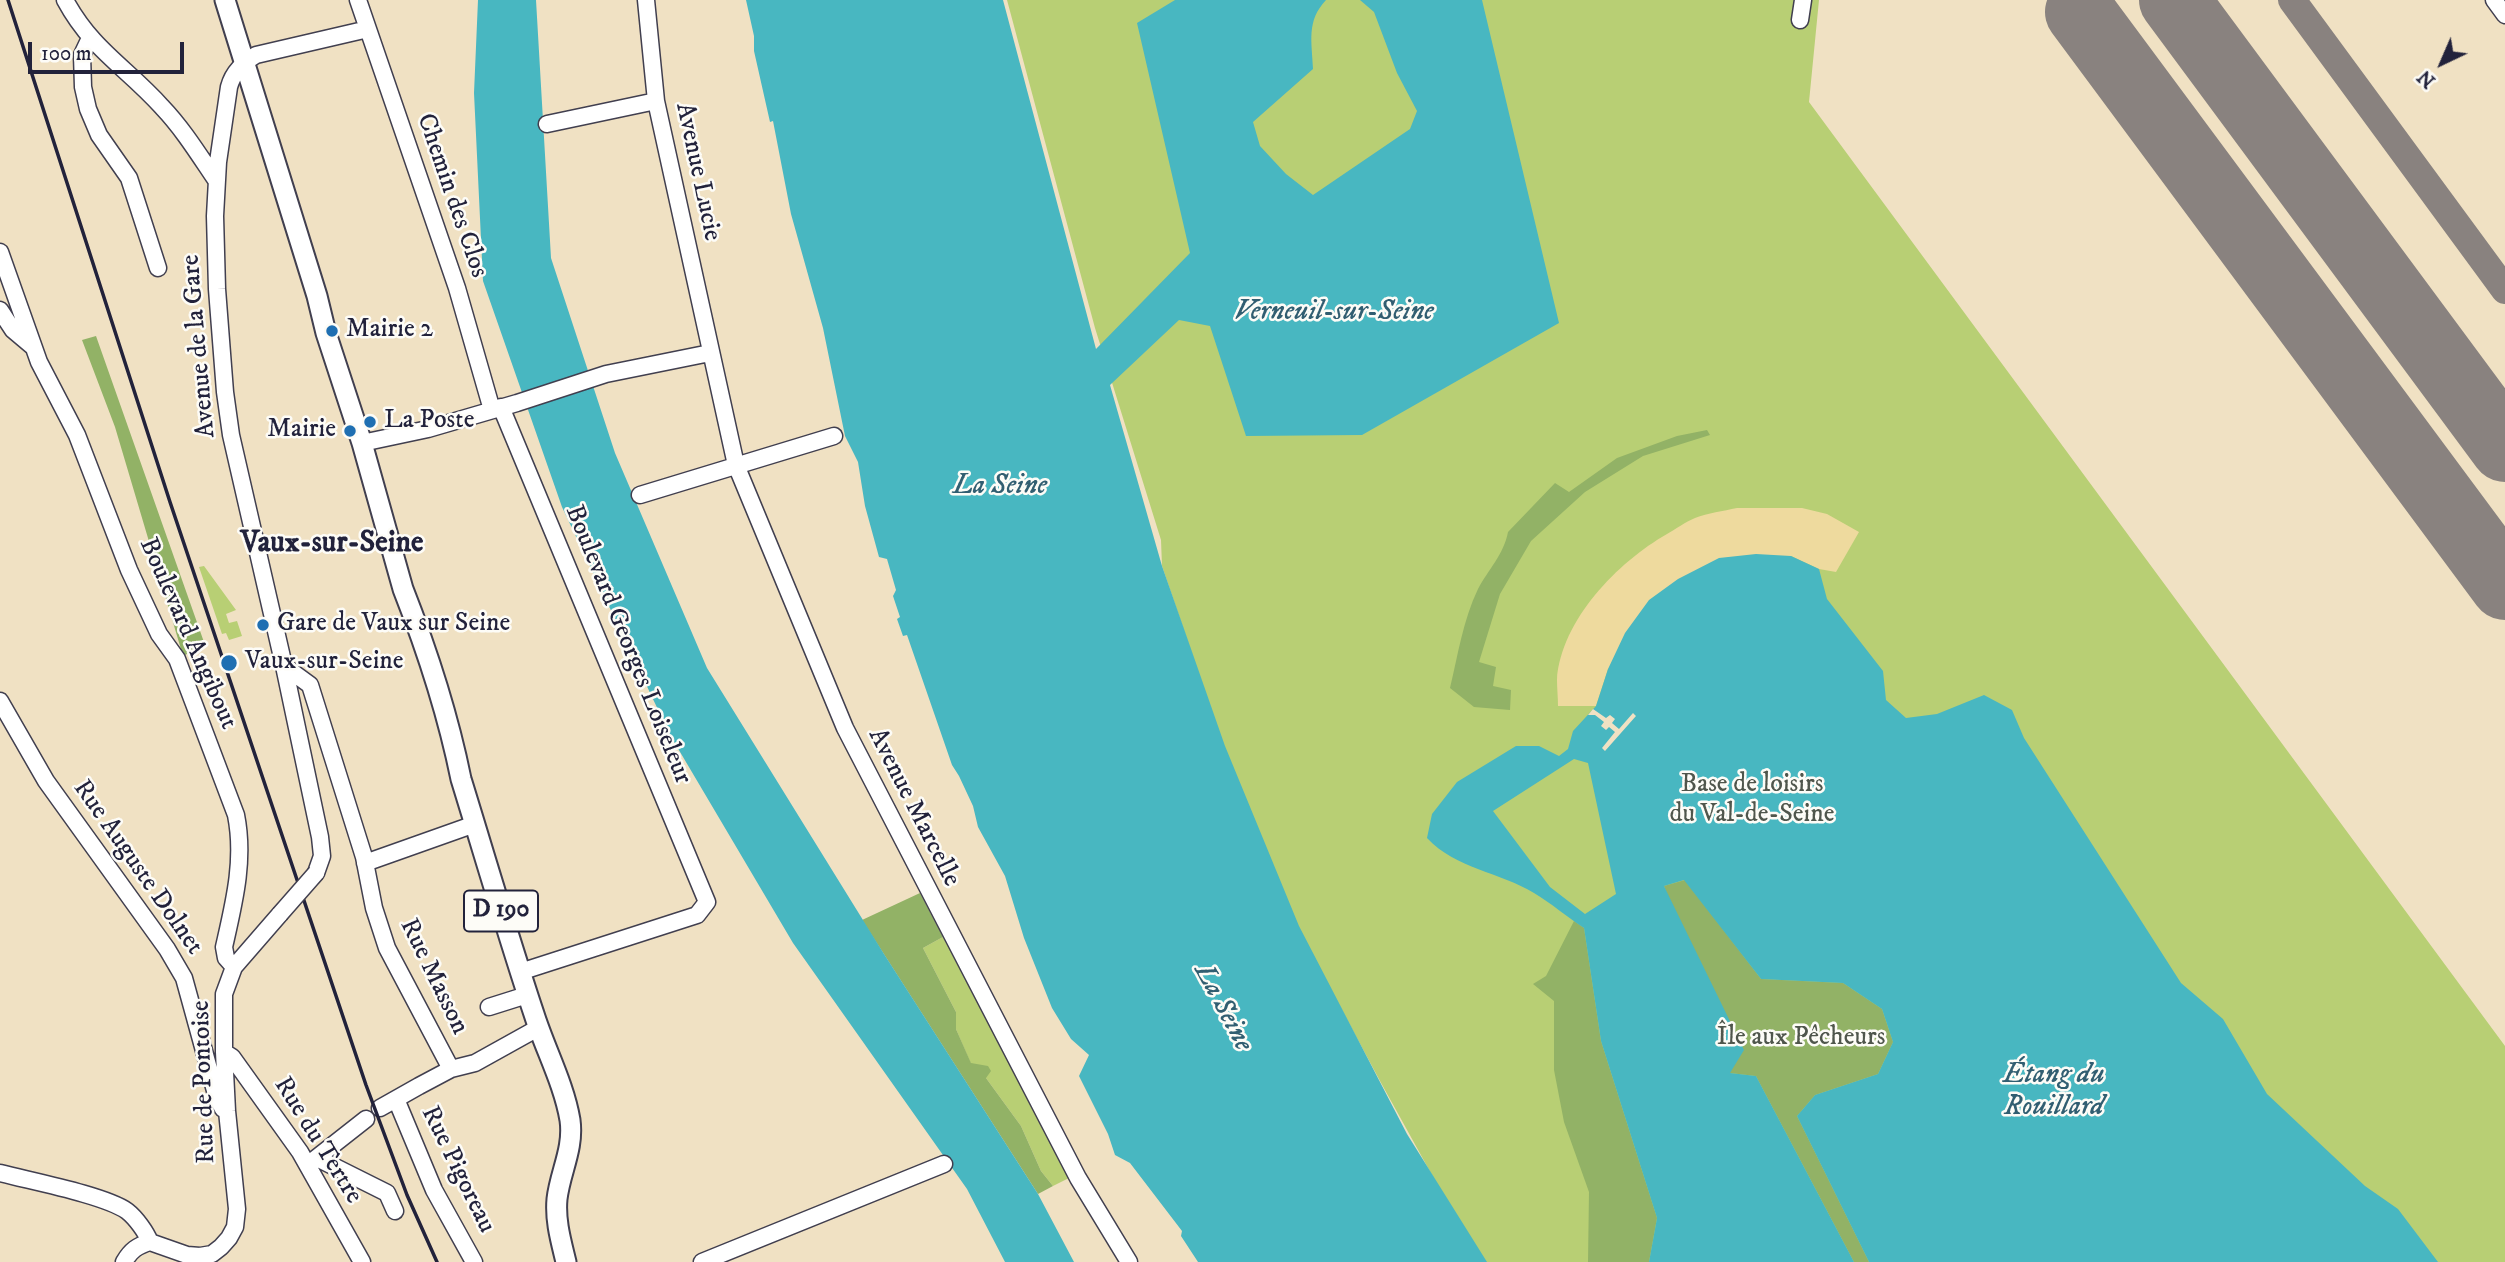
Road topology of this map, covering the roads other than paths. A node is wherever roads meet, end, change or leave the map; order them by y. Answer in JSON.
{"nodes":[{"id":1,"x":65,"y":0,"type":"edge"},
{"id":2,"x":225,"y":0,"type":"edge"},
{"id":3,"x":358,"y":0,"type":"edge"},
{"id":4,"x":646,"y":0,"type":"edge"},
{"id":5,"x":1803,"y":0,"type":"edge"},
{"id":6,"x":2494,"y":0,"type":"edge"},
{"id":7,"x":2505,"y":15,"type":"edge"},
{"id":8,"x":1800,"y":20,"type":"dead end"},
{"id":9,"x":368,"y":29,"type":"junction"},
{"id":10,"x":90,"y":38,"type":"junction"},
{"id":11,"x":243,"y":63,"type":"junction"},
{"id":12,"x":656,"y":101,"type":"junction"},
{"id":13,"x":547,"y":124,"type":"dead end"},
{"id":14,"x":216,"y":180,"type":"junction"},
{"id":15,"x":0,"y":252,"type":"edge"},
{"id":16,"x":158,"y":268,"type":"dead end"},
{"id":17,"x":0,"y":310,"type":"edge"},
{"id":18,"x":34,"y":347,"type":"junction"},
{"id":19,"x":710,"y":352,"type":"junction"},
{"id":20,"x":503,"y":407,"type":"junction"},
{"id":21,"x":834,"y":436,"type":"dead end"},
{"id":22,"x":362,"y":443,"type":"junction"},
{"id":23,"x":736,"y":465,"type":"junction"},
{"id":24,"x":640,"y":495,"type":"dead end"},
{"id":25,"x":284,"y":666,"type":"junction"},
{"id":26,"x":0,"y":701,"type":"edge"},
{"id":27,"x":475,"y":824,"type":"junction"},
{"id":28,"x":365,"y":863,"type":"junction"},
{"id":29,"x":234,"y":967,"type":"junction"},
{"id":30,"x":520,"y":972,"type":"junction"},
{"id":31,"x":527,"y":995,"type":"junction"},
{"id":32,"x":489,"y":1007,"type":"dead end"},
{"id":33,"x":538,"y":1028,"type":"junction"},
{"id":34,"x":224,"y":1052,"type":"junction"},
{"id":35,"x":451,"y":1069,"type":"junction"},
{"id":36,"x":396,"y":1099,"type":"junction"},
{"id":37,"x":380,"y":1108,"type":"dead end"},
{"id":38,"x":227,"y":1111,"type":"junction"},
{"id":39,"x":366,"y":1119,"type":"dead end"},
{"id":40,"x":312,"y":1162,"type":"junction"},
{"id":41,"x":944,"y":1164,"type":"dead end"},
{"id":42,"x":0,"y":1174,"type":"edge"},
{"id":43,"x":395,"y":1211,"type":"dead end"},
{"id":44,"x":150,"y":1242,"type":"junction"},
{"id":45,"x":124,"y":1262,"type":"edge"},
{"id":46,"x":362,"y":1262,"type":"edge"},
{"id":47,"x":474,"y":1262,"type":"edge"},
{"id":48,"x":566,"y":1262,"type":"edge"},
{"id":49,"x":702,"y":1262,"type":"edge"},
{"id":50,"x":1129,"y":1262,"type":"edge"}],
"edges":[{"from":1,"to":10,"type":"street"},
{"from":2,"to":11,"type":"main road","number":"D 190"},
{"from":3,"to":9,"type":"street","name":"Chemin des Clos"},
{"from":4,"to":12,"type":"street","name":"Avenue Lucie"},
{"from":5,"to":8,"type":"street"},
{"from":6,"to":7,"type":"street"},
{"from":9,"to":11,"type":"street"},
{"from":9,"to":20,"type":"street","name":"Chemin des Clos"},
{"from":10,"to":14,"type":"street"},
{"from":10,"to":16,"type":"street"},
{"from":11,"to":14,"type":"street","name":"Avenue de la Gare"},
{"from":11,"to":22,"type":"main road","number":"D 190"},
{"from":12,"to":13,"type":"street"},
{"from":12,"to":19,"type":"street","name":"Avenue Lucie"},
{"from":14,"to":25,"type":"street","name":"Avenue de la Gare"},
{"from":15,"to":18,"type":"street","name":"Boulevard Angibout"},
{"from":17,"to":18,"type":"street"},
{"from":18,"to":29,"type":"street","name":"Boulevard Angibout"},
{"from":19,"to":20,"type":"street"},
{"from":19,"to":23,"type":"street","name":"Avenue Marcelle"},
{"from":20,"to":22,"type":"street"},
{"from":20,"to":30,"type":"street","name":"Boulevard Georges Loiseleur"},
{"from":21,"to":23,"type":"street"},
{"from":22,"to":27,"type":"main road","number":"D 190"},
{"from":23,"to":24,"type":"street"},
{"from":23,"to":50,"type":"street","name":"Avenue Marcelle"},
{"from":25,"to":28,"type":"street","name":"Rue Masson"},
{"from":25,"to":29,"type":"street","name":"Rue de Pontoise","bridge":true},
{"from":26,"to":38,"type":"street","name":"Rue Auguste Dolnet"},
{"from":27,"to":28,"type":"street"},
{"from":27,"to":30,"type":"main road","number":"D 190"},
{"from":28,"to":35,"type":"street","name":"Rue Masson"},
{"from":29,"to":34,"type":"street","name":"Rue de Pontoise"},
{"from":30,"to":31,"type":"main road","number":"D 190"},
{"from":31,"to":32,"type":"street"},
{"from":31,"to":33,"type":"main road","number":"D 190"},
{"from":33,"to":35,"type":"street"},
{"from":33,"to":48,"type":"main road","number":"D 190"},
{"from":34,"to":38,"type":"street","name":"Rue de Pontoise"},
{"from":34,"to":40,"type":"street","name":"Rue du Tertre"},
{"from":35,"to":36,"type":"street"},
{"from":36,"to":37,"type":"street"},
{"from":36,"to":47,"type":"street","name":"Rue Pigoreau"},
{"from":38,"to":44,"type":"street","name":"Rue de Pontoise"},
{"from":39,"to":40,"type":"street"},
{"from":40,"to":43,"type":"street"},
{"from":40,"to":46,"type":"street","name":"Rue du Tertre"},
{"from":41,"to":49,"type":"street"},
{"from":42,"to":44,"type":"street"},
{"from":44,"to":45,"type":"street"}]}
